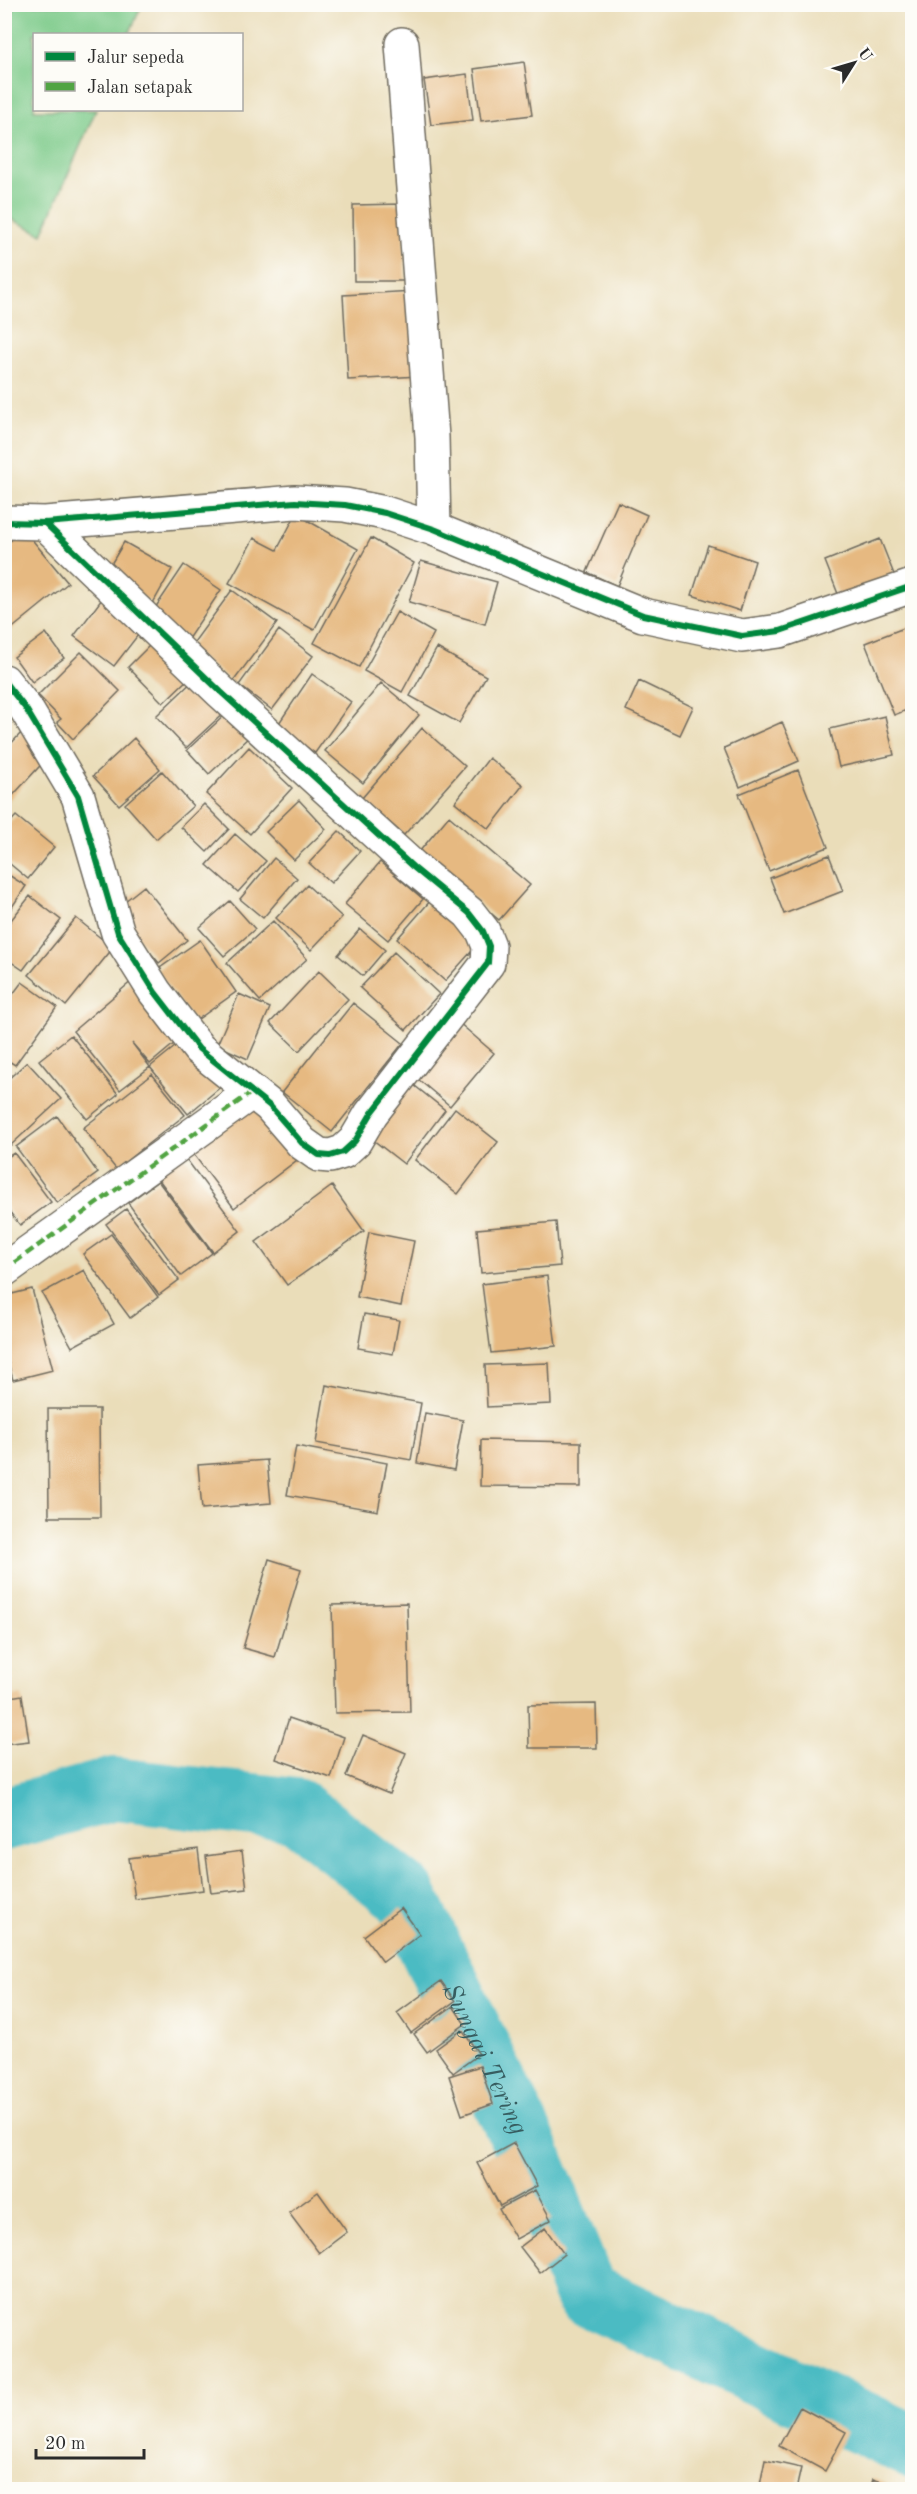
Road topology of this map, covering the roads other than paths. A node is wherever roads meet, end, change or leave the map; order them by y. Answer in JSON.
{"nodes":[{"id":1,"x":402,"y":44,"type":"dead end"},
{"id":2,"x":4,"y":522,"type":"edge"},
{"id":3,"x":45,"y":523,"type":"junction"},
{"id":4,"x":434,"y":529,"type":"junction"},
{"id":5,"x":912,"y":586,"type":"edge"},
{"id":6,"x":4,"y":681,"type":"edge"},
{"id":7,"x":252,"y":1092,"type":"junction"},
{"id":8,"x":4,"y":1270,"type":"edge"}],
"edges":[{"from":1,"to":4,"type":"street"},
{"from":2,"to":3,"type":"street"},
{"from":3,"to":4,"type":"street"},
{"from":3,"to":7,"type":"street"},
{"from":4,"to":5,"type":"street"},
{"from":6,"to":7,"type":"street"},
{"from":7,"to":8,"type":"street"}]}
